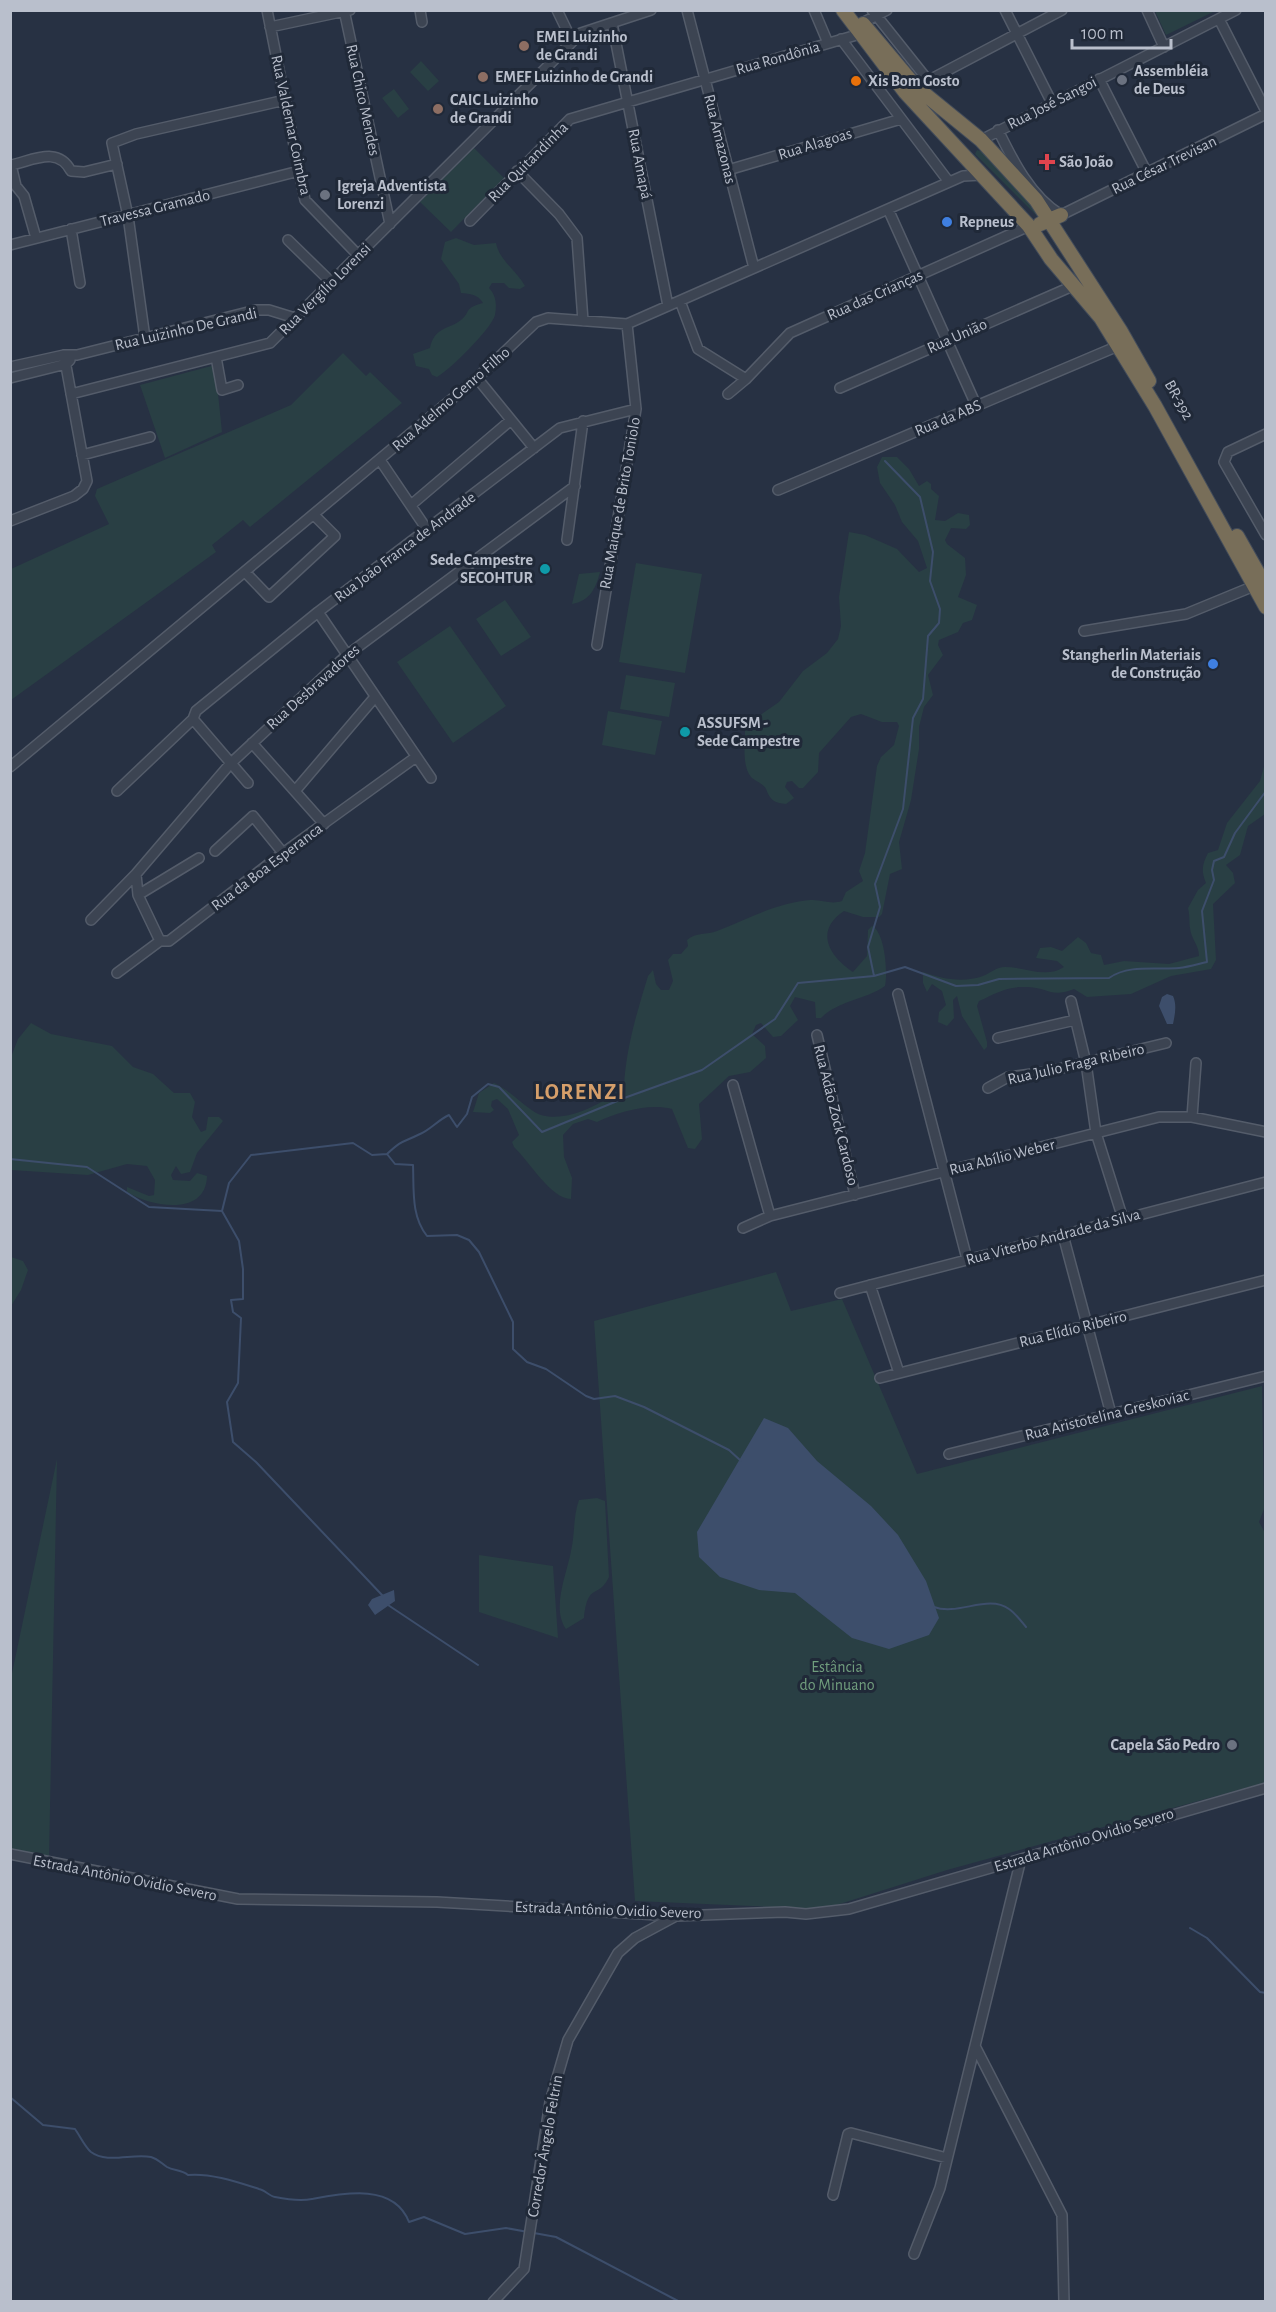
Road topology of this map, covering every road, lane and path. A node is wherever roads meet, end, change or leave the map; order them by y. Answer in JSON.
{"nodes":[{"id":1,"x":267,"y":10,"type":"edge"},
{"id":2,"x":420,"y":10,"type":"edge"},
{"id":3,"x":557,"y":10,"type":"edge"},
{"id":4,"x":651,"y":10,"type":"edge"},
{"id":5,"x":687,"y":10,"type":"edge"},
{"id":6,"x":814,"y":10,"type":"edge"},
{"id":7,"x":843,"y":10,"type":"edge"},
{"id":8,"x":853,"y":10,"type":"edge"},
{"id":9,"x":887,"y":10,"type":"edge"},
{"id":10,"x":1005,"y":10,"type":"edge"},
{"id":11,"x":1062,"y":10,"type":"edge"},
{"id":12,"x":1147,"y":10,"type":"edge"},
{"id":13,"x":1236,"y":10,"type":"edge"},
{"id":14,"x":346,"y":11,"type":"edge"},
{"id":15,"x":637,"y":13,"type":"edge"},
{"id":16,"x":874,"y":13,"type":"edge"},
{"id":17,"x":1219,"y":19,"type":"junction"},
{"id":18,"x":422,"y":22,"type":"dead end"},
{"id":19,"x":612,"y":23,"type":"junction"},
{"id":20,"x":270,"y":27,"type":"junction"},
{"id":21,"x":861,"y":29,"type":"junction"},
{"id":22,"x":1017,"y":34,"type":"junction"},
{"id":23,"x":841,"y":39,"type":"junction"},
{"id":24,"x":572,"y":41,"type":"junction"},
{"id":25,"x":828,"y":43,"type":"junction"},
{"id":26,"x":1164,"y":46,"type":"junction"},
{"id":27,"x":705,"y":79,"type":"junction"},
{"id":28,"x":1099,"y":79,"type":"junction"},
{"id":29,"x":921,"y":83,"type":"junction"},
{"id":30,"x":285,"y":100,"type":"junction"},
{"id":31,"x":627,"y":102,"type":"junction"},
{"id":32,"x":1052,"y":103,"type":"junction"},
{"id":33,"x":1266,"y":113,"type":"edge"},
{"id":34,"x":901,"y":119,"type":"junction"},
{"id":35,"x":997,"y":130,"type":"junction"},
{"id":36,"x":981,"y":140,"type":"junction"},
{"id":37,"x":993,"y":152,"type":"junction"},
{"id":38,"x":967,"y":159,"type":"junction"},
{"id":39,"x":117,"y":164,"type":"junction"},
{"id":40,"x":10,"y":165,"type":"edge"},
{"id":41,"x":728,"y":170,"type":"junction"},
{"id":42,"x":299,"y":171,"type":"junction"},
{"id":43,"x":517,"y":171,"type":"junction"},
{"id":44,"x":1146,"y":173,"type":"junction"},
{"id":45,"x":963,"y":176,"type":"junction"},
{"id":46,"x":984,"y":176,"type":"junction"},
{"id":47,"x":949,"y":182,"type":"junction"},
{"id":48,"x":888,"y":209,"type":"junction"},
{"id":49,"x":128,"y":216,"type":"junction"},
{"id":50,"x":470,"y":221,"type":"dead end"},
{"id":51,"x":1042,"y":223,"type":"junction"},
{"id":52,"x":390,"y":224,"type":"junction"},
{"id":53,"x":71,"y":229,"type":"junction"},
{"id":54,"x":36,"y":238,"type":"junction"},
{"id":55,"x":288,"y":240,"type":"dead end"},
{"id":56,"x":10,"y":244,"type":"edge"},
{"id":57,"x":358,"y":255,"type":"junction"},
{"id":58,"x":753,"y":268,"type":"junction"},
{"id":59,"x":918,"y":276,"type":"junction"},
{"id":60,"x":331,"y":282,"type":"junction"},
{"id":61,"x":81,"y":283,"type":"dead end"},
{"id":62,"x":1075,"y":285,"type":"junction"},
{"id":63,"x":680,"y":301,"type":"junction"},
{"id":64,"x":668,"y":306,"type":"junction"},
{"id":65,"x":295,"y":318,"type":"junction"},
{"id":66,"x":583,"y":321,"type":"junction"},
{"id":67,"x":627,"y":324,"type":"junction"},
{"id":68,"x":145,"y":338,"type":"junction"},
{"id":69,"x":947,"y":340,"type":"junction"},
{"id":70,"x":1118,"y":346,"type":"junction"},
{"id":71,"x":216,"y":357,"type":"junction"},
{"id":72,"x":65,"y":360,"type":"junction"},
{"id":73,"x":10,"y":367,"type":"edge"},
{"id":74,"x":10,"y":378,"type":"edge"},
{"id":75,"x":477,"y":378,"type":"junction"},
{"id":76,"x":746,"y":379,"type":"junction"},
{"id":77,"x":238,"y":385,"type":"dead end"},
{"id":78,"x":840,"y":388,"type":"dead end"},
{"id":79,"x":71,"y":394,"type":"junction"},
{"id":80,"x":728,"y":394,"type":"dead end"},
{"id":81,"x":976,"y":405,"type":"junction"},
{"id":82,"x":636,"y":409,"type":"junction"},
{"id":83,"x":511,"y":420,"type":"junction"},
{"id":84,"x":583,"y":421,"type":"junction"},
{"id":85,"x":1266,"y":434,"type":"edge"},
{"id":86,"x":150,"y":437,"type":"dead end"},
{"id":87,"x":534,"y":448,"type":"junction"},
{"id":88,"x":82,"y":455,"type":"junction"},
{"id":89,"x":380,"y":460,"type":"junction"},
{"id":90,"x":575,"y":486,"type":"junction"},
{"id":91,"x":778,"y":490,"type":"dead end"},
{"id":92,"x":411,"y":505,"type":"junction"},
{"id":93,"x":314,"y":515,"type":"junction"},
{"id":94,"x":10,"y":521,"type":"edge"},
{"id":95,"x":428,"y":531,"type":"junction"},
{"id":96,"x":1266,"y":535,"type":"edge"},
{"id":97,"x":567,"y":540,"type":"dead end"},
{"id":98,"x":246,"y":573,"type":"junction"},
{"id":99,"x":1261,"y":581,"type":"edge"},
{"id":100,"x":1266,"y":607,"type":"edge"},
{"id":101,"x":318,"y":612,"type":"junction"},
{"id":102,"x":1084,"y":631,"type":"dead end"},
{"id":103,"x":597,"y":645,"type":"dead end"},
{"id":104,"x":347,"y":655,"type":"junction"},
{"id":105,"x":375,"y":697,"type":"junction"},
{"id":106,"x":193,"y":719,"type":"junction"},
{"id":107,"x":252,"y":743,"type":"junction"},
{"id":108,"x":416,"y":757,"type":"junction"},
{"id":109,"x":230,"y":764,"type":"junction"},
{"id":110,"x":11,"y":766,"type":"edge"},
{"id":111,"x":431,"y":778,"type":"dead end"},
{"id":112,"x":248,"y":783,"type":"dead end"},
{"id":113,"x":117,"y":791,"type":"dead end"},
{"id":114,"x":295,"y":791,"type":"junction"},
{"id":115,"x":324,"y":824,"type":"junction"},
{"id":116,"x":215,"y":851,"type":"dead end"},
{"id":117,"x":283,"y":853,"type":"junction"},
{"id":118,"x":199,"y":858,"type":"dead end"},
{"id":119,"x":136,"y":874,"type":"junction"},
{"id":120,"x":138,"y":895,"type":"junction"},
{"id":121,"x":91,"y":920,"type":"dead end"},
{"id":122,"x":160,"y":941,"type":"junction"},
{"id":123,"x":117,"y":973,"type":"dead end"},
{"id":124,"x":898,"y":994,"type":"dead end"},
{"id":125,"x":1071,"y":1001,"type":"dead end"},
{"id":126,"x":1075,"y":1020,"type":"junction"},
{"id":127,"x":817,"y":1035,"type":"dead end"},
{"id":128,"x":998,"y":1038,"type":"dead end"},
{"id":129,"x":1166,"y":1043,"type":"dead end"},
{"id":130,"x":1086,"y":1063,"type":"junction"},
{"id":131,"x":1196,"y":1063,"type":"dead end"},
{"id":132,"x":733,"y":1085,"type":"dead end"},
{"id":133,"x":988,"y":1089,"type":"dead end"},
{"id":134,"x":1192,"y":1117,"type":"junction"},
{"id":135,"x":1266,"y":1132,"type":"edge"},
{"id":136,"x":1096,"y":1133,"type":"junction"},
{"id":137,"x":944,"y":1172,"type":"junction"},
{"id":138,"x":1266,"y":1182,"type":"edge"},
{"id":139,"x":855,"y":1195,"type":"junction"},
{"id":140,"x":770,"y":1216,"type":"junction"},
{"id":141,"x":1123,"y":1219,"type":"junction"},
{"id":142,"x":743,"y":1228,"type":"dead end"},
{"id":143,"x":1063,"y":1234,"type":"junction"},
{"id":144,"x":968,"y":1259,"type":"junction"},
{"id":145,"x":1266,"y":1280,"type":"edge"},
{"id":146,"x":870,"y":1285,"type":"junction"},
{"id":147,"x":840,"y":1293,"type":"dead end"},
{"id":148,"x":1087,"y":1325,"type":"junction"},
{"id":149,"x":899,"y":1373,"type":"junction"},
{"id":150,"x":1266,"y":1376,"type":"edge"},
{"id":151,"x":880,"y":1378,"type":"dead end"},
{"id":152,"x":1111,"y":1414,"type":"junction"},
{"id":153,"x":949,"y":1454,"type":"dead end"},
{"id":154,"x":1266,"y":1788,"type":"edge"},
{"id":155,"x":10,"y":1854,"type":"edge"},
{"id":156,"x":1021,"y":1859,"type":"junction"},
{"id":157,"x":676,"y":1916,"type":"junction"},
{"id":158,"x":975,"y":2046,"type":"junction"},
{"id":159,"x":947,"y":2158,"type":"junction"},
{"id":160,"x":833,"y":2195,"type":"dead end"},
{"id":161,"x":914,"y":2254,"type":"dead end"},
{"id":162,"x":493,"y":2301,"type":"edge"},
{"id":163,"x":1064,"y":2301,"type":"edge"}],
"edges":[{"from":1,"to":20,"type":"street","name":"Rua Valdemar Coimbra"},
{"from":2,"to":18,"type":"street"},
{"from":3,"to":24,"type":"street"},
{"from":4,"to":15,"type":"street","name":"Rua Vergílio Lorensi"},
{"from":5,"to":27,"type":"street","name":"Rua Amazonas"},
{"from":6,"to":25,"type":"street"},
{"from":7,"to":21,"type":"highway","number":"BR-392"},
{"from":8,"to":21,"type":"highway","number":"BR-392"},
{"from":9,"to":16,"type":"street","name":"Rua Rondônia"},
{"from":10,"to":22,"type":"street"},
{"from":11,"to":22,"type":"street"},
{"from":12,"to":26,"type":"street"},
{"from":13,"to":17,"type":"street","name":"Rua José Sangoi"},
{"from":14,"to":20,"type":"street"},
{"from":14,"to":52,"type":"street","name":"Rua Chico Mendes"},
{"from":15,"to":19,"type":"street","name":"Rua Vergílio Lorensi"},
{"from":16,"to":21,"type":"street","name":"Rua Rondônia"},
{"from":16,"to":29,"type":"street"},
{"from":17,"to":26,"type":"street","name":"Rua José Sangoi"},
{"from":17,"to":33,"type":"street"},
{"from":19,"to":24,"type":"street","name":"Rua Vergílio Lorensi"},
{"from":19,"to":31,"type":"street","name":"Rua Amapá"},
{"from":20,"to":30,"type":"street","name":"Rua Valdemar Coimbra"},
{"from":21,"to":23,"type":"street","name":"Rua Rondônia"},
{"from":21,"to":29,"type":"highway","number":"BR-392"},
{"from":21,"to":38,"type":"highway","number":"BR-392"},
{"from":22,"to":29,"type":"street"},
{"from":22,"to":32,"type":"street"},
{"from":23,"to":25,"type":"street","name":"Rua Rondônia"},
{"from":23,"to":34,"type":"street"},
{"from":24,"to":52,"type":"street","name":"Rua Vergílio Lorensi"},
{"from":25,"to":27,"type":"street","name":"Rua Rondônia"},
{"from":26,"to":28,"type":"street","name":"Rua José Sangoi"},
{"from":27,"to":31,"type":"street","name":"Rua Rondônia"},
{"from":27,"to":41,"type":"street","name":"Rua Amazonas"},
{"from":28,"to":32,"type":"street","name":"Rua José Sangoi"},
{"from":28,"to":44,"type":"street"},
{"from":29,"to":36,"type":"highway","number":"BR-392"},
{"from":30,"to":39,"type":"street"},
{"from":30,"to":42,"type":"street","name":"Rua Valdemar Coimbra"},
{"from":31,"to":43,"type":"street","name":"Rua Quitandinha"},
{"from":31,"to":64,"type":"street","name":"Rua Amapá"},
{"from":32,"to":35,"type":"street","name":"Rua José Sangoi"},
{"from":33,"to":44,"type":"street","name":"Rua César Trevisan"},
{"from":34,"to":41,"type":"street","name":"Rua Alagoas"},
{"from":34,"to":47,"type":"street"},
{"from":35,"to":36,"type":"street","name":"Rua José Sangoi"},
{"from":35,"to":37,"type":"street","name":"Rua José Sangoi"},
{"from":35,"to":51,"type":"street"},
{"from":36,"to":37,"type":"highway","number":"BR-392"},
{"from":36,"to":38,"type":"highway"},
{"from":37,"to":51,"type":"highway","number":"BR-392"},
{"from":38,"to":45,"type":"street"},
{"from":38,"to":46,"type":"highway","number":"BR-392"},
{"from":39,"to":40,"type":"street"},
{"from":39,"to":49,"type":"street"},
{"from":40,"to":54,"type":"street"},
{"from":41,"to":58,"type":"street","name":"Rua Amazonas"},
{"from":42,"to":49,"type":"street","name":"Travessa Gramado"},
{"from":42,"to":57,"type":"street","name":"Rua Valdemar Coimbra"},
{"from":43,"to":50,"type":"street","name":"Rua Quitandinha"},
{"from":43,"to":66,"type":"street"},
{"from":44,"to":51,"type":"street","name":"Rua César Trevisan"},
{"from":45,"to":46,"type":"street","name":"Rua Adelmo Genro Filho"},
{"from":45,"to":47,"type":"street","name":"Rua Adelmo Genro Filho"},
{"from":46,"to":51,"type":"highway","number":"BR-392"},
{"from":47,"to":48,"type":"street","name":"Rua Adelmo Genro Filho"},
{"from":48,"to":58,"type":"street","name":"Rua Adelmo Genro Filho"},
{"from":48,"to":59,"type":"street"},
{"from":49,"to":53,"type":"street","name":"Travessa Gramado"},
{"from":49,"to":68,"type":"street"},
{"from":51,"to":59,"type":"street","name":"Rua das Crianças"},
{"from":51,"to":62,"type":"highway","number":"BR-392"},
{"from":51,"to":99,"type":"highway","name":"BR-392"},
{"from":52,"to":57,"type":"street","name":"Rua Vergílio Lorensi"},
{"from":53,"to":54,"type":"street","name":"Travessa Gramado"},
{"from":53,"to":61,"type":"street"},
{"from":54,"to":56,"type":"street","name":"Travessa Gramado"},
{"from":55,"to":60,"type":"street"},
{"from":57,"to":60,"type":"street","name":"Rua Vergílio Lorensi"},
{"from":58,"to":63,"type":"street","name":"Rua Adelmo Genro Filho"},
{"from":59,"to":69,"type":"street"},
{"from":59,"to":76,"type":"street","name":"Rua das Crianças"},
{"from":60,"to":65,"type":"street","name":"Rua Vergílio Lorensi"},
{"from":62,"to":69,"type":"street","name":"Rua União"},
{"from":62,"to":70,"type":"highway","number":"BR-392"},
{"from":63,"to":64,"type":"street","name":"Rua Adelmo Genro Filho"},
{"from":63,"to":76,"type":"street"},
{"from":64,"to":67,"type":"street","name":"Rua Adelmo Genro Filho"},
{"from":65,"to":68,"type":"street","name":"Rua Luizinho De Grandi"},
{"from":65,"to":71,"type":"street","name":"Rua Vergílio Lorensi"},
{"from":66,"to":67,"type":"street","name":"Rua Adelmo Genro Filho"},
{"from":66,"to":75,"type":"street","name":"Rua Adelmo Genro Filho"},
{"from":67,"to":82,"type":"street","name":"Rua Maique de Brito Toniolo"},
{"from":68,"to":72,"type":"street","name":"Rua Luizinho De Grandi"},
{"from":69,"to":78,"type":"street","name":"Rua União"},
{"from":69,"to":81,"type":"street"},
{"from":70,"to":81,"type":"street","name":"Rua da ABS"},
{"from":70,"to":99,"type":"highway","number":"BR-392"},
{"from":71,"to":77,"type":"street"},
{"from":71,"to":79,"type":"street","name":"Rua Vergílio Lorensi"},
{"from":72,"to":73,"type":"street"},
{"from":72,"to":74,"type":"street"},
{"from":72,"to":79,"type":"street"},
{"from":75,"to":83,"type":"street"},
{"from":75,"to":89,"type":"street","name":"Rua Adelmo Genro Filho"},
{"from":76,"to":80,"type":"street","name":"Rua das Crianças"},
{"from":79,"to":88,"type":"street"},
{"from":81,"to":91,"type":"street","name":"Rua da ABS"},
{"from":82,"to":84,"type":"street","name":"Rua João Franca de Andrade"},
{"from":82,"to":103,"type":"street","name":"Rua Maique de Brito Toniolo"},
{"from":83,"to":87,"type":"street"},
{"from":83,"to":92,"type":"street"},
{"from":84,"to":87,"type":"street","name":"Rua João Franca de Andrade"},
{"from":84,"to":90,"type":"street"},
{"from":85,"to":96,"type":"street"},
{"from":86,"to":88,"type":"street"},
{"from":87,"to":95,"type":"street","name":"Rua João Franca de Andrade"},
{"from":88,"to":94,"type":"street"},
{"from":89,"to":92,"type":"street"},
{"from":89,"to":93,"type":"street","name":"Rua Adelmo Genro Filho"},
{"from":90,"to":97,"type":"street"},
{"from":90,"to":104,"type":"street","name":"Rua Desbravadores"},
{"from":92,"to":95,"type":"street"},
{"from":93,"to":98,"type":"street","name":"Rua Adelmo Genro Filho"},
{"from":93,"to":98,"type":"street"},
{"from":95,"to":101,"type":"street","name":"Rua João Franca de Andrade"},
{"from":98,"to":110,"type":"street","name":"Rua Adelmo Genro Filho"},
{"from":99,"to":100,"type":"highway","number":"BR-392"},
{"from":99,"to":102,"type":"street"},
{"from":101,"to":104,"type":"street"},
{"from":101,"to":106,"type":"street","name":"Rua João Franca de Andrade"},
{"from":104,"to":105,"type":"street"},
{"from":104,"to":107,"type":"street","name":"Rua Desbravadores"},
{"from":105,"to":108,"type":"street"},
{"from":105,"to":114,"type":"street"},
{"from":106,"to":109,"type":"street"},
{"from":106,"to":113,"type":"street","name":"Rua João Franca de Andrade"},
{"from":107,"to":109,"type":"street","name":"Rua Desbravadores"},
{"from":107,"to":114,"type":"street"},
{"from":108,"to":111,"type":"street"},
{"from":108,"to":115,"type":"street","name":"Rua da Boa Esperanca"},
{"from":109,"to":112,"type":"street"},
{"from":109,"to":119,"type":"street","name":"Rua Desbravadores"},
{"from":114,"to":115,"type":"street"},
{"from":115,"to":117,"type":"street","name":"Rua da Boa Esperanca"},
{"from":116,"to":117,"type":"street"},
{"from":117,"to":122,"type":"street","name":"Rua da Boa Esperanca"},
{"from":118,"to":120,"type":"street"},
{"from":119,"to":120,"type":"street"},
{"from":119,"to":121,"type":"street","name":"Rua Desbravadores"},
{"from":120,"to":122,"type":"street"},
{"from":122,"to":123,"type":"street","name":"Rua da Boa Esperanca"},
{"from":124,"to":137,"type":"street"},
{"from":125,"to":126,"type":"street"},
{"from":126,"to":128,"type":"street"},
{"from":126,"to":130,"type":"street"},
{"from":127,"to":139,"type":"street","name":"Rua Adão Zock Cardoso"},
{"from":129,"to":130,"type":"street","name":"Rua Julio Fraga Ribeiro"},
{"from":130,"to":133,"type":"street","name":"Rua Julio Fraga Ribeiro"},
{"from":130,"to":136,"type":"street"},
{"from":131,"to":134,"type":"street"},
{"from":132,"to":140,"type":"street"},
{"from":134,"to":135,"type":"street","name":"Rua Abílio Weber"},
{"from":134,"to":136,"type":"street","name":"Rua Abílio Weber"},
{"from":136,"to":137,"type":"street","name":"Rua Abílio Weber"},
{"from":136,"to":141,"type":"street"},
{"from":137,"to":139,"type":"street","name":"Rua Abílio Weber"},
{"from":137,"to":144,"type":"street"},
{"from":138,"to":141,"type":"street","name":"Rua Viterbo Andrade da Silva"},
{"from":139,"to":140,"type":"street","name":"Rua Abílio Weber"},
{"from":140,"to":142,"type":"street","name":"Rua Abílio Weber"},
{"from":141,"to":143,"type":"street","name":"Rua Viterbo Andrade da Silva"},
{"from":143,"to":144,"type":"street","name":"Rua Viterbo Andrade da Silva"},
{"from":143,"to":148,"type":"street"},
{"from":144,"to":146,"type":"street","name":"Rua Viterbo Andrade da Silva"},
{"from":145,"to":148,"type":"street","name":"Rua Elídio Ribeiro"},
{"from":146,"to":147,"type":"street","name":"Rua Viterbo Andrade da Silva"},
{"from":146,"to":149,"type":"street"},
{"from":148,"to":149,"type":"street","name":"Rua Elídio Ribeiro"},
{"from":148,"to":152,"type":"street"},
{"from":149,"to":151,"type":"street","name":"Rua Elídio Ribeiro"},
{"from":150,"to":152,"type":"street","name":"Rua Aristotelina Greskoviac"},
{"from":152,"to":153,"type":"street","name":"Rua Aristotelina Greskoviac"},
{"from":154,"to":156,"type":"street","name":"Estrada Antônio Ovidio Severo"},
{"from":155,"to":157,"type":"street","name":"Estrada Antônio Ovidio Severo"},
{"from":156,"to":157,"type":"street","name":"Estrada Antônio Ovidio Severo"},
{"from":156,"to":158,"type":"street"},
{"from":157,"to":162,"type":"street","name":"Corredor Ângelo Feltrin"},
{"from":158,"to":159,"type":"street"},
{"from":158,"to":163,"type":"street"},
{"from":159,"to":160,"type":"street"},
{"from":159,"to":161,"type":"street"}]}
